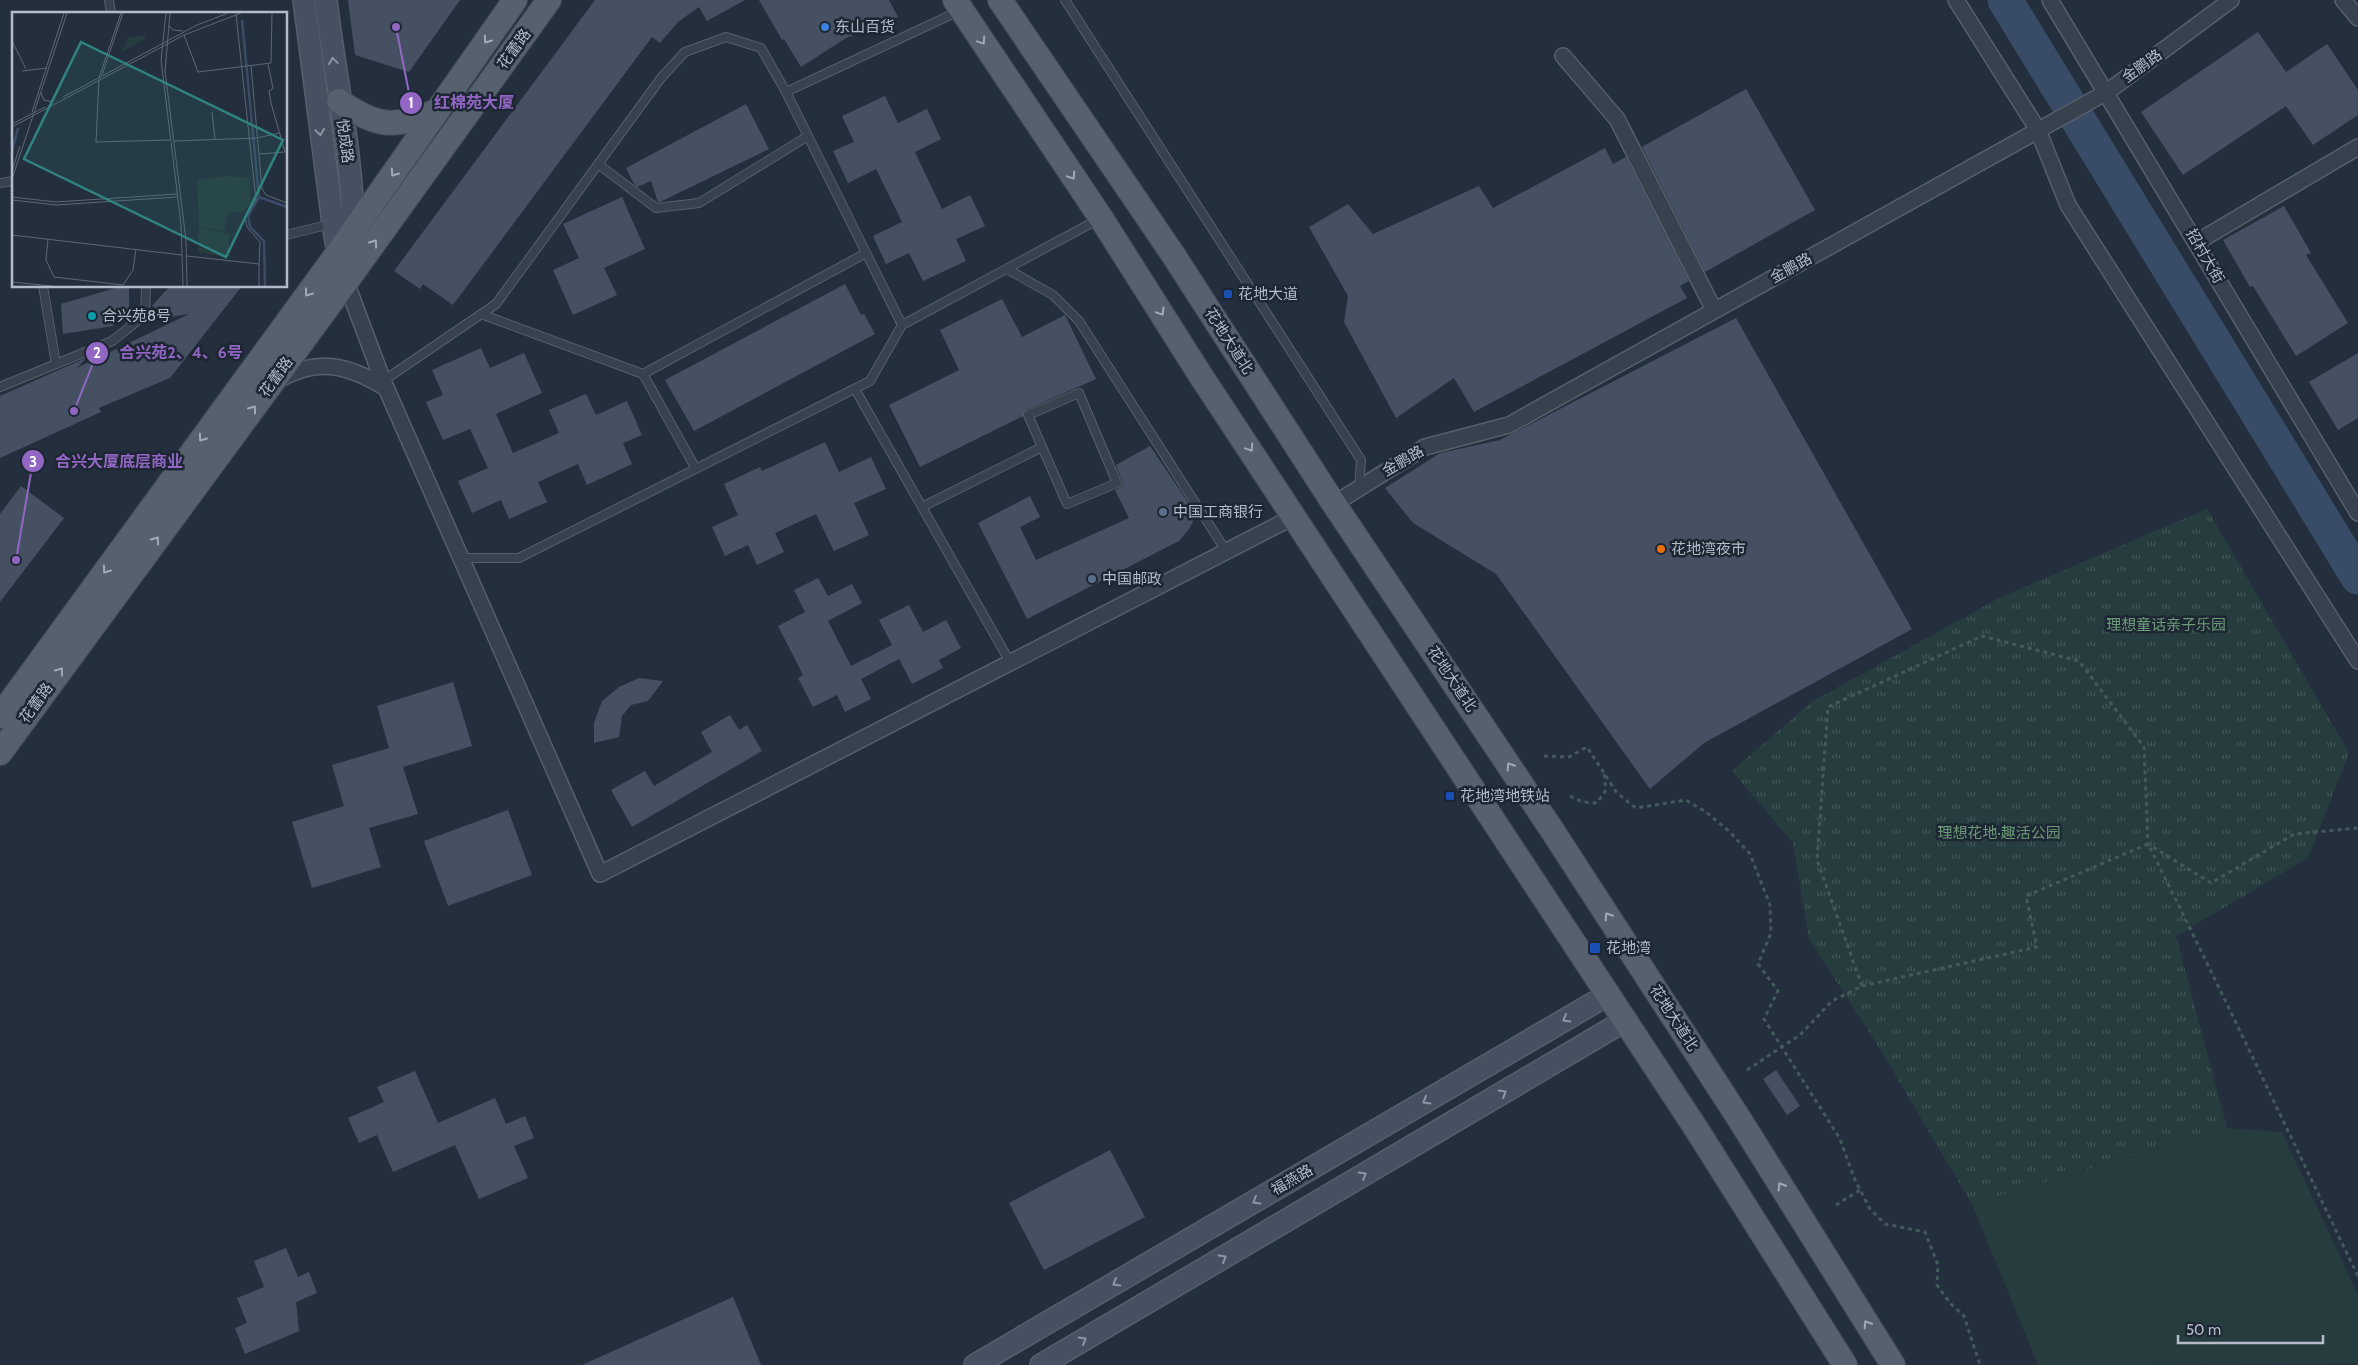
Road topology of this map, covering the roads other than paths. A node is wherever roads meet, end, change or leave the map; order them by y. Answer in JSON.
{"nodes":[{"id":1,"x":304,"y":0,"type":"edge"},
{"id":2,"x":326,"y":0,"type":"edge"},
{"id":3,"x":515,"y":0,"type":"edge"},
{"id":4,"x":549,"y":0,"type":"edge"},
{"id":5,"x":1000,"y":0,"type":"edge"},
{"id":6,"x":1064,"y":0,"type":"edge"},
{"id":7,"x":1956,"y":0,"type":"edge"},
{"id":8,"x":2050,"y":0,"type":"edge"},
{"id":9,"x":2232,"y":0,"type":"edge"},
{"id":10,"x":2343,"y":0,"type":"edge"},
{"id":11,"x":958,"y":5,"type":"edge"},
{"id":12,"x":2358,"y":18,"type":"edge"},
{"id":13,"x":1564,"y":56,"type":"dead end"},
{"id":14,"x":786,"y":92,"type":"junction"},
{"id":15,"x":2103,"y":94,"type":"junction"},
{"id":16,"x":339,"y":101,"type":"junction"},
{"id":17,"x":437,"y":111,"type":"junction"},
{"id":18,"x":2038,"y":130,"type":"junction"},
{"id":19,"x":808,"y":136,"type":"junction"},
{"id":20,"x":2358,"y":147,"type":"edge"},
{"id":21,"x":598,"y":164,"type":"junction"},
{"id":22,"x":1101,"y":218,"type":"junction"},
{"id":23,"x":343,"y":227,"type":"junction"},
{"id":24,"x":288,"y":234,"type":"edge"},
{"id":25,"x":2197,"y":242,"type":"junction"},
{"id":26,"x":866,"y":253,"type":"junction"},
{"id":27,"x":337,"y":254,"type":"junction"},
{"id":28,"x":1007,"y":269,"type":"junction"},
{"id":29,"x":346,"y":282,"type":"junction"},
{"id":30,"x":44,"y":288,"type":"edge"},
{"id":31,"x":146,"y":288,"type":"edge"},
{"id":32,"x":1714,"y":310,"type":"junction"},
{"id":33,"x":481,"y":314,"type":"junction"},
{"id":34,"x":902,"y":325,"type":"junction"},
{"id":35,"x":56,"y":364,"type":"junction"},
{"id":36,"x":643,"y":374,"type":"junction"},
{"id":37,"x":272,"y":383,"type":"junction"},
{"id":38,"x":384,"y":384,"type":"junction"},
{"id":39,"x":0,"y":387,"type":"edge"},
{"id":40,"x":855,"y":389,"type":"junction"},
{"id":41,"x":1042,"y":447,"type":"junction"},
{"id":42,"x":696,"y":469,"type":"junction"},
{"id":43,"x":1359,"y":488,"type":"junction"},
{"id":44,"x":1334,"y":504,"type":"junction"},
{"id":45,"x":922,"y":507,"type":"junction"},
{"id":46,"x":2358,"y":513,"type":"edge"},
{"id":47,"x":1295,"y":516,"type":"junction"},
{"id":48,"x":1226,"y":551,"type":"junction"},
{"id":49,"x":461,"y":558,"type":"junction"},
{"id":50,"x":2358,"y":661,"type":"edge"},
{"id":51,"x":1010,"y":662,"type":"junction"},
{"id":52,"x":3,"y":708,"type":"edge"},
{"id":53,"x":0,"y":752,"type":"edge"},
{"id":54,"x":1609,"y":994,"type":"junction"},
{"id":55,"x":1626,"y":1020,"type":"junction"},
{"id":56,"x":975,"y":1365,"type":"edge"},
{"id":57,"x":1042,"y":1365,"type":"edge"},
{"id":58,"x":1845,"y":1365,"type":"edge"},
{"id":59,"x":1893,"y":1365,"type":"edge"}],
"edges":[{"from":1,"to":23,"type":"street","name":"悦成路","one_way":true},
{"from":16,"to":2,"type":"street","name":"悦成路","one_way":true},
{"from":3,"to":17,"type":"main road","name":"花蕾路","one_way":true},
{"from":29,"to":4,"type":"main road","name":"花蕾路","one_way":true},
{"from":5,"to":44,"type":"main road","name":"花地大道北"},
{"from":6,"to":43,"type":"lane"},
{"from":7,"to":18,"type":"street"},
{"from":8,"to":15,"type":"street","name":"招村大街"},
{"from":9,"to":15,"type":"street","name":"金鹏路"},
{"from":10,"to":12,"type":"street"},
{"from":11,"to":14,"type":"lane"},
{"from":11,"to":22,"type":"main road","one_way":true},
{"from":13,"to":32,"type":"street"},
{"from":14,"to":19,"type":"lane"},
{"from":14,"to":21,"type":"lane"},
{"from":15,"to":18,"type":"street","name":"金鹏路"},
{"from":15,"to":25,"type":"street","name":"招村大街"},
{"from":16,"to":17,"type":"main road"},
{"from":16,"to":23,"type":"street","name":"悦成路"},
{"from":17,"to":23,"type":"main road","name":"花蕾路","one_way":true},
{"from":18,"to":32,"type":"street","name":"金鹏路"},
{"from":18,"to":50,"type":"street"},
{"from":19,"to":21,"type":"lane"},
{"from":19,"to":26,"type":"lane"},
{"from":20,"to":25,"type":"street"},
{"from":21,"to":33,"type":"lane"},
{"from":22,"to":28,"type":"lane"},
{"from":22,"to":47,"type":"main road","one_way":true},
{"from":23,"to":24,"type":"lane"},
{"from":23,"to":27,"type":"main road","name":"花蕾路"},
{"from":23,"to":29,"type":"street","name":"悦成路"},
{"from":25,"to":46,"type":"street","name":"招村大街"},
{"from":26,"to":34,"type":"lane"},
{"from":26,"to":36,"type":"lane"},
{"from":27,"to":29,"type":"street"},
{"from":27,"to":52,"type":"main road","name":"花蕾路","one_way":true},
{"from":28,"to":34,"type":"lane"},
{"from":28,"to":48,"type":"lane"},
{"from":29,"to":37,"type":"main road","name":"花蕾路"},
{"from":29,"to":38,"type":"street"},
{"from":30,"to":35,"type":"lane"},
{"from":31,"to":35,"type":"lane"},
{"from":32,"to":43,"type":"street","name":"金鹏路"},
{"from":33,"to":36,"type":"lane"},
{"from":33,"to":38,"type":"lane"},
{"from":34,"to":40,"type":"lane"},
{"from":35,"to":39,"type":"lane"},
{"from":36,"to":42,"type":"lane"},
{"from":37,"to":38,"type":"street"},
{"from":53,"to":37,"type":"main road","name":"花蕾路","one_way":true},
{"from":38,"to":49,"type":"street"},
{"from":40,"to":42,"type":"lane"},
{"from":40,"to":45,"type":"lane"},
{"from":41,"to":41,"type":"lane"},
{"from":41,"to":45,"type":"lane"},
{"from":42,"to":49,"type":"lane"},
{"from":43,"to":44,"type":"street","name":"金鹏路"},
{"from":59,"to":44,"type":"main road","name":"花地大道北","one_way":true},
{"from":45,"to":51,"type":"lane"},
{"from":47,"to":48,"type":"street"},
{"from":47,"to":54,"type":"main road"},
{"from":48,"to":51,"type":"street"},
{"from":49,"to":51,"type":"street"},
{"from":54,"to":55,"type":"main road"},
{"from":54,"to":56,"type":"street","name":"福燕路","one_way":true},
{"from":57,"to":55,"type":"street","one_way":true},
{"from":55,"to":58,"type":"main road"}]}
